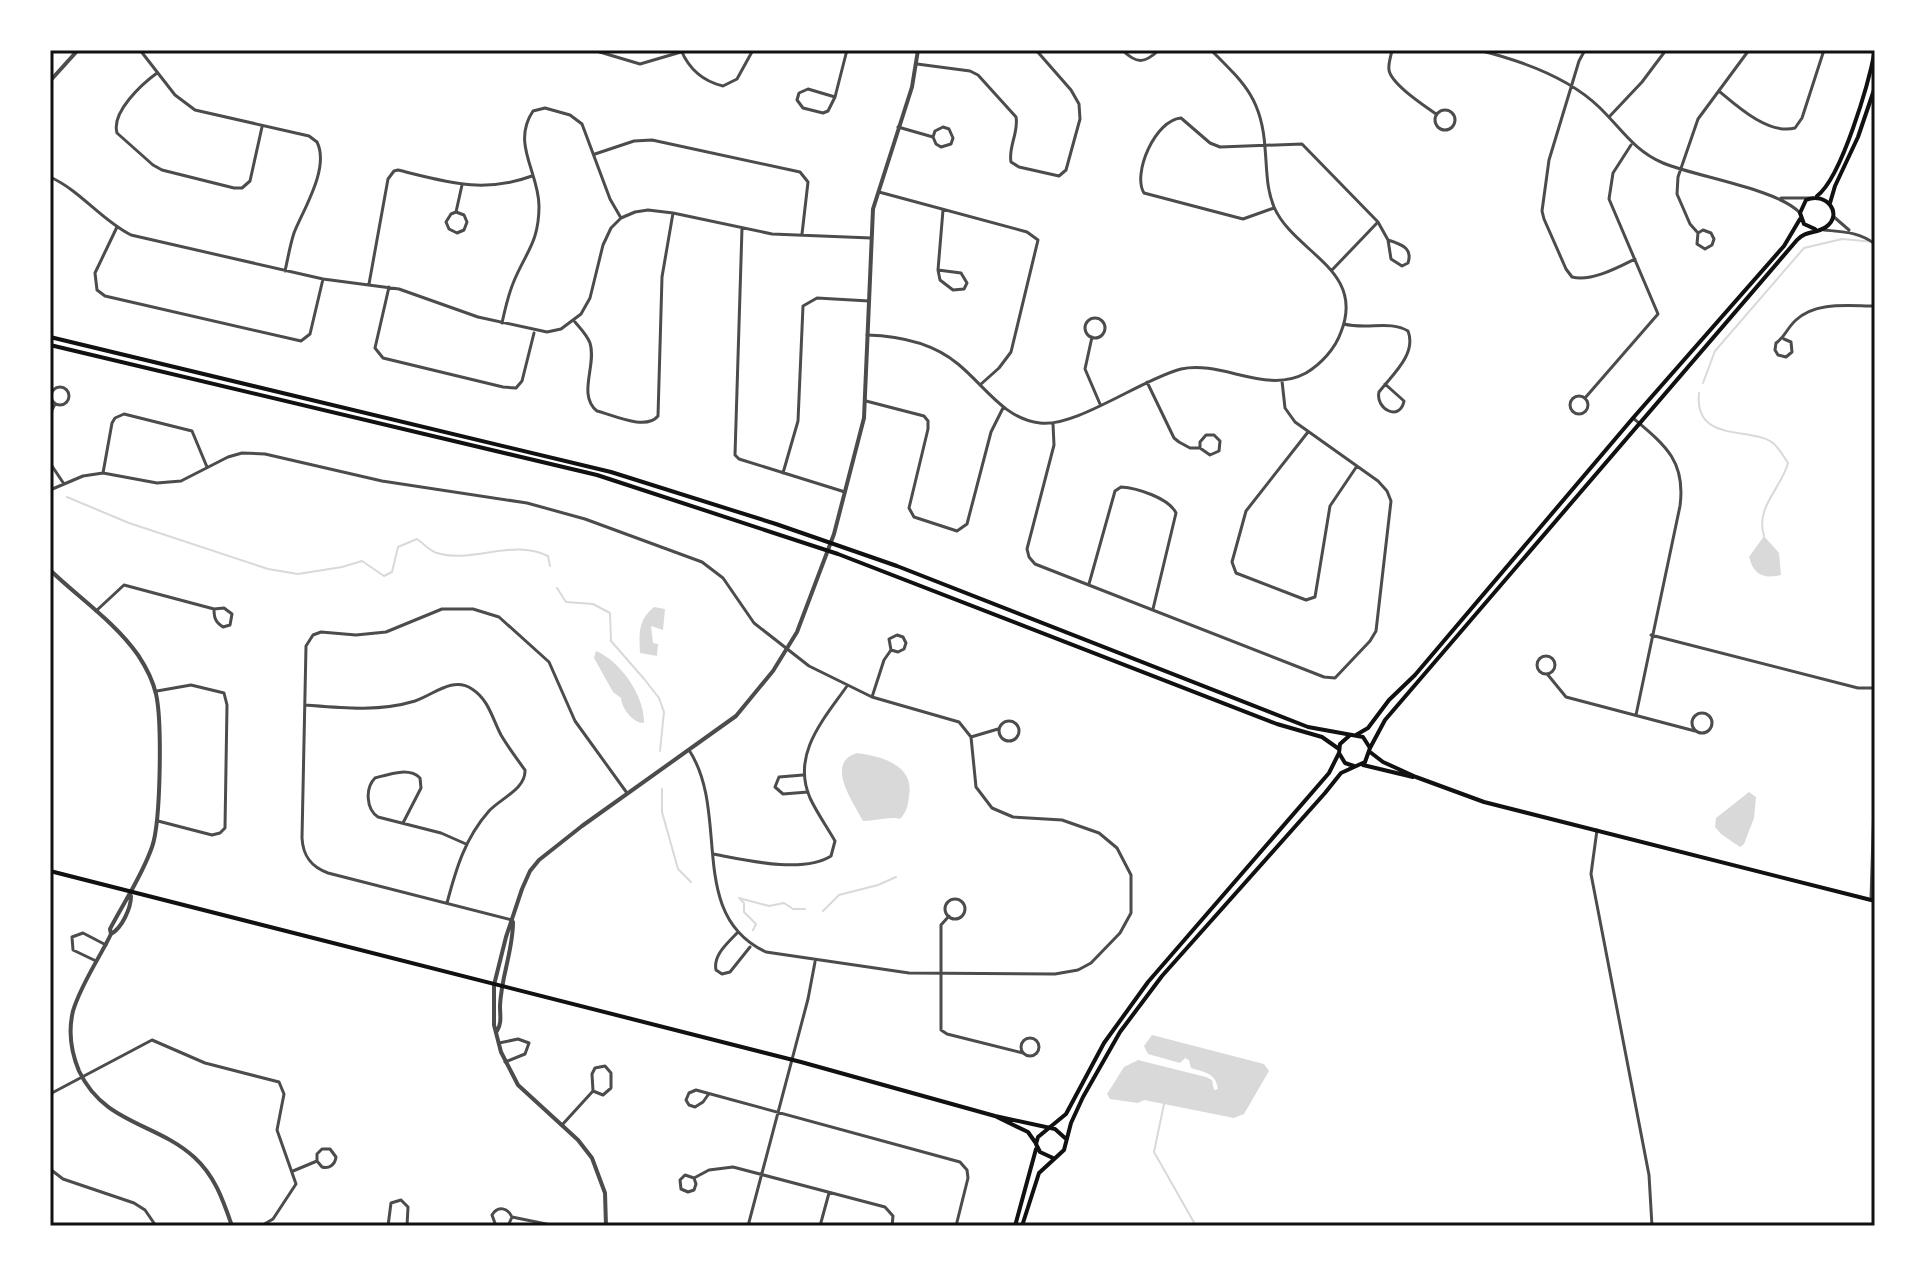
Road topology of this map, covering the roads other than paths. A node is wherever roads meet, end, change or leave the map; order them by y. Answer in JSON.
{"nodes":[{"id":1,"x":78,"y":50,"type":"edge"},
{"id":2,"x":140,"y":50,"type":"edge"},
{"id":3,"x":570,"y":50,"type":"edge"},
{"id":4,"x":579,"y":50,"type":"edge"},
{"id":5,"x":593,"y":50,"type":"edge"},
{"id":6,"x":753,"y":50,"type":"edge"},
{"id":7,"x":847,"y":50,"type":"edge"},
{"id":8,"x":918,"y":50,"type":"edge"},
{"id":9,"x":1036,"y":50,"type":"edge"},
{"id":10,"x":1122,"y":50,"type":"edge"},
{"id":11,"x":1159,"y":50,"type":"edge"},
{"id":12,"x":1211,"y":50,"type":"edge"},
{"id":13,"x":1392,"y":50,"type":"edge"},
{"id":14,"x":1478,"y":50,"type":"edge"},
{"id":15,"x":1585,"y":50,"type":"edge"},
{"id":16,"x":1666,"y":50,"type":"edge"},
{"id":17,"x":1749,"y":50,"type":"edge"},
{"id":18,"x":1824,"y":50,"type":"edge"},
{"id":19,"x":1875,"y":50,"type":"edge"},
{"id":20,"x":681,"y":51,"type":"edge"},
{"id":21,"x":917,"y":64,"type":"junction"},
{"id":22,"x":50,"y":67,"type":"edge"},
{"id":23,"x":56,"y":73,"type":"junction"},
{"id":24,"x":157,"y":73,"type":"junction"},
{"id":25,"x":50,"y":81,"type":"edge"},
{"id":26,"x":1570,"y":87,"type":"junction"},
{"id":27,"x":1875,"y":87,"type":"edge"},
{"id":28,"x":1719,"y":91,"type":"junction"},
{"id":29,"x":835,"y":97,"type":"junction"},
{"id":30,"x":1436,"y":114,"type":"junction"},
{"id":31,"x":1609,"y":117,"type":"junction"},
{"id":32,"x":263,"y":126,"type":"junction"},
{"id":33,"x":898,"y":127,"type":"junction"},
{"id":34,"x":933,"y":137,"type":"junction"},
{"id":35,"x":1632,"y":144,"type":"junction"},
{"id":36,"x":1265,"y":146,"type":"junction"},
{"id":37,"x":595,"y":154,"type":"junction"},
{"id":38,"x":1681,"y":169,"type":"junction"},
{"id":39,"x":532,"y":176,"type":"junction"},
{"id":40,"x":50,"y":177,"type":"edge"},
{"id":41,"x":462,"y":185,"type":"junction"},
{"id":42,"x":878,"y":191,"type":"junction"},
{"id":43,"x":1812,"y":197,"type":"junction"},
{"id":44,"x":1781,"y":198,"type":"junction"},
{"id":45,"x":1830,"y":203,"type":"junction"},
{"id":46,"x":1274,"y":208,"type":"junction"},
{"id":47,"x":943,"y":210,"type":"junction"},
{"id":48,"x":456,"y":212,"type":"junction"},
{"id":49,"x":673,"y":213,"type":"junction"},
{"id":50,"x":1800,"y":215,"type":"junction"},
{"id":51,"x":1833,"y":216,"type":"junction"},
{"id":52,"x":621,"y":218,"type":"junction"},
{"id":53,"x":1378,"y":222,"type":"junction"},
{"id":54,"x":117,"y":227,"type":"junction"},
{"id":55,"x":742,"y":228,"type":"junction"},
{"id":56,"x":1818,"y":229,"type":"junction"},
{"id":57,"x":1698,"y":233,"type":"junction"},
{"id":58,"x":1852,"y":233,"type":"junction"},
{"id":59,"x":802,"y":234,"type":"junction"},
{"id":60,"x":871,"y":238,"type":"junction"},
{"id":61,"x":1388,"y":240,"type":"junction"},
{"id":62,"x":1875,"y":244,"type":"edge"},
{"id":63,"x":1635,"y":259,"type":"junction"},
{"id":64,"x":938,"y":270,"type":"junction"},
{"id":65,"x":1332,"y":270,"type":"junction"},
{"id":66,"x":285,"y":272,"type":"junction"},
{"id":67,"x":323,"y":279,"type":"junction"},
{"id":68,"x":369,"y":284,"type":"junction"},
{"id":69,"x":389,"y":287,"type":"junction"},
{"id":70,"x":869,"y":301,"type":"junction"},
{"id":71,"x":1875,"y":306,"type":"edge"},
{"id":72,"x":575,"y":321,"type":"junction"},
{"id":73,"x":502,"y":323,"type":"junction"},
{"id":74,"x":1344,"y":324,"type":"junction"},
{"id":75,"x":535,"y":331,"type":"junction"},
{"id":76,"x":867,"y":335,"type":"junction"},
{"id":77,"x":50,"y":337,"type":"edge"},
{"id":78,"x":1092,"y":337,"type":"junction"},
{"id":79,"x":1784,"y":339,"type":"junction"},
{"id":80,"x":50,"y":345,"type":"edge"},
{"id":81,"x":1281,"y":381,"type":"junction"},
{"id":82,"x":1147,"y":382,"type":"junction"},
{"id":83,"x":1385,"y":384,"type":"junction"},
{"id":84,"x":980,"y":385,"type":"junction"},
{"id":85,"x":1585,"y":398,"type":"junction"},
{"id":86,"x":866,"y":401,"type":"junction"},
{"id":87,"x":55,"y":404,"type":"junction"},
{"id":88,"x":1100,"y":404,"type":"junction"},
{"id":89,"x":1003,"y":408,"type":"junction"},
{"id":90,"x":1633,"y":418,"type":"junction"},
{"id":91,"x":1053,"y":424,"type":"junction"},
{"id":92,"x":1640,"y":424,"type":"junction"},
{"id":93,"x":1308,"y":432,"type":"junction"},
{"id":94,"x":50,"y":439,"type":"edge"},
{"id":95,"x":1200,"y":448,"type":"junction"},
{"id":96,"x":50,"y":463,"type":"edge"},
{"id":97,"x":1357,"y":466,"type":"junction"},
{"id":98,"x":207,"y":467,"type":"junction"},
{"id":99,"x":103,"y":473,"type":"junction"},
{"id":100,"x":783,"y":473,"type":"junction"},
{"id":101,"x":64,"y":484,"type":"junction"},
{"id":102,"x":50,"y":490,"type":"edge"},
{"id":103,"x":845,"y":492,"type":"junction"},
{"id":104,"x":831,"y":542,"type":"junction"},
{"id":105,"x":828,"y":550,"type":"junction"},
{"id":106,"x":50,"y":570,"type":"edge"},
{"id":107,"x":1089,"y":584,"type":"junction"},
{"id":108,"x":214,"y":609,"type":"junction"},
{"id":109,"x":1153,"y":609,"type":"junction"},
{"id":110,"x":96,"y":611,"type":"junction"},
{"id":111,"x":1651,"y":635,"type":"junction"},
{"id":112,"x":891,"y":650,"type":"junction"},
{"id":113,"x":787,"y":651,"type":"junction"},
{"id":114,"x":1548,"y":675,"type":"junction"},
{"id":115,"x":847,"y":686,"type":"junction"},
{"id":116,"x":1875,"y":688,"type":"edge"},
{"id":117,"x":156,"y":692,"type":"junction"},
{"id":118,"x":872,"y":697,"type":"junction"},
{"id":119,"x":305,"y":705,"type":"junction"},
{"id":120,"x":1636,"y":715,"type":"junction"},
{"id":121,"x":999,"y":729,"type":"junction"},
{"id":122,"x":1695,"y":731,"type":"junction"},
{"id":123,"x":1354,"y":735,"type":"junction"},
{"id":124,"x":971,"y":737,"type":"junction"},
{"id":125,"x":689,"y":750,"type":"junction"},
{"id":126,"x":1370,"y":750,"type":"junction"},
{"id":127,"x":1339,"y":751,"type":"junction"},
{"id":128,"x":1358,"y":765,"type":"junction"},
{"id":129,"x":1875,"y":771,"type":"edge"},
{"id":130,"x":804,"y":774,"type":"junction"},
{"id":131,"x":1416,"y":777,"type":"junction"},
{"id":132,"x":808,"y":792,"type":"junction"},
{"id":133,"x":627,"y":793,"type":"junction"},
{"id":134,"x":158,"y":821,"type":"junction"},
{"id":135,"x":403,"y":823,"type":"junction"},
{"id":136,"x":1597,"y":830,"type":"junction"},
{"id":137,"x":466,"y":844,"type":"junction"},
{"id":138,"x":713,"y":854,"type":"junction"},
{"id":139,"x":50,"y":871,"type":"edge"},
{"id":140,"x":131,"y":893,"type":"junction"},
{"id":141,"x":1873,"y":900,"type":"edge"},
{"id":142,"x":447,"y":903,"type":"junction"},
{"id":143,"x":949,"y":916,"type":"junction"},
{"id":144,"x":513,"y":920,"type":"junction"},
{"id":145,"x":737,"y":933,"type":"junction"},
{"id":146,"x":106,"y":945,"type":"junction"},
{"id":147,"x":751,"y":945,"type":"junction"},
{"id":148,"x":815,"y":961,"type":"junction"},
{"id":149,"x":97,"y":962,"type":"junction"},
{"id":150,"x":940,"y":973,"type":"junction"},
{"id":151,"x":494,"y":985,"type":"junction"},
{"id":152,"x":502,"y":987,"type":"junction"},
{"id":153,"x":497,"y":1032,"type":"junction"},
{"id":154,"x":499,"y":1043,"type":"junction"},
{"id":155,"x":1023,"y":1053,"type":"junction"},
{"id":156,"x":792,"y":1059,"type":"junction"},
{"id":157,"x":505,"y":1062,"type":"junction"},
{"id":158,"x":82,"y":1078,"type":"junction"},
{"id":159,"x":593,"y":1091,"type":"junction"},
{"id":160,"x":50,"y":1094,"type":"edge"},
{"id":161,"x":708,"y":1095,"type":"junction"},
{"id":162,"x":778,"y":1113,"type":"junction"},
{"id":163,"x":995,"y":1116,"type":"junction"},
{"id":164,"x":562,"y":1125,"type":"junction"},
{"id":165,"x":1048,"y":1128,"type":"junction"},
{"id":166,"x":1066,"y":1141,"type":"junction"},
{"id":167,"x":1037,"y":1145,"type":"junction"},
{"id":168,"x":1055,"y":1157,"type":"junction"},
{"id":169,"x":317,"y":1161,"type":"junction"},
{"id":170,"x":50,"y":1169,"type":"edge"},
{"id":171,"x":293,"y":1171,"type":"junction"},
{"id":172,"x":762,"y":1175,"type":"junction"},
{"id":173,"x":694,"y":1178,"type":"junction"},
{"id":174,"x":829,"y":1193,"type":"junction"},
{"id":175,"x":512,"y":1217,"type":"junction"},
{"id":176,"x":156,"y":1226,"type":"edge"},
{"id":177,"x":232,"y":1226,"type":"edge"},
{"id":178,"x":261,"y":1226,"type":"edge"},
{"id":179,"x":388,"y":1226,"type":"edge"},
{"id":180,"x":407,"y":1226,"type":"edge"},
{"id":181,"x":496,"y":1226,"type":"edge"},
{"id":182,"x":508,"y":1226,"type":"edge"},
{"id":183,"x":556,"y":1226,"type":"edge"},
{"id":184,"x":606,"y":1226,"type":"edge"},
{"id":185,"x":748,"y":1226,"type":"edge"},
{"id":186,"x":820,"y":1226,"type":"edge"},
{"id":187,"x":892,"y":1226,"type":"edge"},
{"id":188,"x":956,"y":1226,"type":"edge"},
{"id":189,"x":1015,"y":1226,"type":"edge"},
{"id":190,"x":1022,"y":1226,"type":"edge"},
{"id":191,"x":1652,"y":1226,"type":"edge"}],
"edges":[{"from":1,"to":23,"type":"street"},
{"from":2,"to":24,"type":"street"},
{"from":3,"to":4,"type":"street"},
{"from":5,"to":20,"type":"street"},
{"from":6,"to":20,"type":"street"},
{"from":7,"to":29,"type":"street"},
{"from":8,"to":21,"type":"street"},
{"from":9,"to":21,"type":"street"},
{"from":10,"to":11,"type":"street"},
{"from":12,"to":36,"type":"street"},
{"from":13,"to":30,"type":"street"},
{"from":14,"to":26,"type":"street"},
{"from":15,"to":26,"type":"street"},
{"from":16,"to":31,"type":"street"},
{"from":17,"to":28,"type":"street"},
{"from":18,"to":28,"type":"street"},
{"from":19,"to":43,"type":"main road"},
{"from":21,"to":33,"type":"street"},
{"from":22,"to":23,"type":"street"},
{"from":23,"to":25,"type":"street"},
{"from":24,"to":32,"type":"street"},
{"from":24,"to":32,"type":"street"},
{"from":26,"to":31,"type":"street"},
{"from":26,"to":63,"type":"street"},
{"from":27,"to":45,"type":"main road"},
{"from":28,"to":38,"type":"street"},
{"from":29,"to":29,"type":"street"},
{"from":30,"to":30,"type":"street"},
{"from":31,"to":35,"type":"street"},
{"from":32,"to":66,"type":"street"},
{"from":33,"to":34,"type":"street"},
{"from":33,"to":42,"type":"street"},
{"from":34,"to":34,"type":"street"},
{"from":35,"to":38,"type":"street"},
{"from":35,"to":63,"type":"street"},
{"from":36,"to":46,"type":"street"},
{"from":36,"to":46,"type":"street"},
{"from":36,"to":53,"type":"street"},
{"from":37,"to":39,"type":"street"},
{"from":37,"to":52,"type":"street"},
{"from":37,"to":59,"type":"street"},
{"from":38,"to":44,"type":"street"},
{"from":38,"to":57,"type":"street"},
{"from":39,"to":41,"type":"street"},
{"from":39,"to":73,"type":"street"},
{"from":40,"to":54,"type":"street"},
{"from":41,"to":48,"type":"street"},
{"from":41,"to":68,"type":"street"},
{"from":42,"to":47,"type":"street"},
{"from":42,"to":60,"type":"street"},
{"from":43,"to":44,"type":"street"},
{"from":43,"to":45,"type":"main road"},
{"from":43,"to":50,"type":"main road"},
{"from":44,"to":50,"type":"street"},
{"from":45,"to":51,"type":"main road"},
{"from":46,"to":65,"type":"street"},
{"from":47,"to":64,"type":"street"},
{"from":47,"to":84,"type":"street"},
{"from":48,"to":48,"type":"street"},
{"from":49,"to":52,"type":"street"},
{"from":49,"to":55,"type":"street"},
{"from":49,"to":72,"type":"street"},
{"from":50,"to":56,"type":"main road"},
{"from":50,"to":90,"type":"main road"},
{"from":51,"to":56,"type":"main road"},
{"from":51,"to":58,"type":"street"},
{"from":52,"to":72,"type":"street"},
{"from":53,"to":61,"type":"street"},
{"from":53,"to":65,"type":"street"},
{"from":54,"to":66,"type":"street"},
{"from":54,"to":67,"type":"street"},
{"from":55,"to":59,"type":"street"},
{"from":55,"to":100,"type":"street"},
{"from":56,"to":58,"type":"street"},
{"from":56,"to":92,"type":"main road"},
{"from":57,"to":57,"type":"street"},
{"from":58,"to":62,"type":"street"},
{"from":59,"to":60,"type":"street"},
{"from":60,"to":70,"type":"street"},
{"from":61,"to":61,"type":"street"},
{"from":63,"to":85,"type":"street"},
{"from":64,"to":64,"type":"street"},
{"from":65,"to":74,"type":"street"},
{"from":66,"to":67,"type":"street"},
{"from":67,"to":68,"type":"street"},
{"from":68,"to":69,"type":"street"},
{"from":69,"to":73,"type":"street"},
{"from":69,"to":75,"type":"street"},
{"from":70,"to":76,"type":"street"},
{"from":70,"to":100,"type":"street"},
{"from":71,"to":79,"type":"street"},
{"from":72,"to":75,"type":"street"},
{"from":73,"to":75,"type":"street"},
{"from":74,"to":81,"type":"street"},
{"from":74,"to":83,"type":"street"},
{"from":76,"to":84,"type":"street"},
{"from":76,"to":86,"type":"street"},
{"from":77,"to":104,"type":"main road"},
{"from":78,"to":78,"type":"street"},
{"from":78,"to":88,"type":"street"},
{"from":79,"to":79,"type":"street"},
{"from":80,"to":105,"type":"main road"},
{"from":81,"to":82,"type":"street"},
{"from":81,"to":93,"type":"street"},
{"from":82,"to":88,"type":"street"},
{"from":82,"to":95,"type":"street"},
{"from":83,"to":83,"type":"street"},
{"from":84,"to":89,"type":"street"},
{"from":85,"to":85,"type":"street"},
{"from":86,"to":89,"type":"street"},
{"from":86,"to":103,"type":"street"},
{"from":87,"to":87,"type":"street"},
{"from":87,"to":94,"type":"street"},
{"from":88,"to":91,"type":"street"},
{"from":89,"to":91,"type":"street"},
{"from":90,"to":92,"type":"street"},
{"from":90,"to":123,"type":"main road"},
{"from":91,"to":107,"type":"street"},
{"from":92,"to":111,"type":"street"},
{"from":92,"to":126,"type":"main road"},
{"from":93,"to":97,"type":"street"},
{"from":93,"to":97,"type":"street"},
{"from":95,"to":95,"type":"street"},
{"from":96,"to":101,"type":"street"},
{"from":97,"to":109,"type":"street"},
{"from":98,"to":99,"type":"street"},
{"from":98,"to":99,"type":"street"},
{"from":98,"to":113,"type":"street"},
{"from":99,"to":101,"type":"street"},
{"from":100,"to":103,"type":"street"},
{"from":101,"to":102,"type":"street"},
{"from":103,"to":104,"type":"street"},
{"from":104,"to":105,"type":"street"},
{"from":104,"to":123,"type":"main road"},
{"from":105,"to":113,"type":"street"},
{"from":105,"to":127,"type":"main road"},
{"from":106,"to":110,"type":"street"},
{"from":107,"to":109,"type":"street"},
{"from":107,"to":109,"type":"street"},
{"from":108,"to":108,"type":"street"},
{"from":108,"to":110,"type":"street"},
{"from":110,"to":117,"type":"street"},
{"from":111,"to":116,"type":"street"},
{"from":111,"to":120,"type":"street"},
{"from":112,"to":112,"type":"street"},
{"from":112,"to":118,"type":"street"},
{"from":113,"to":115,"type":"street"},
{"from":113,"to":125,"type":"street"},
{"from":114,"to":114,"type":"street"},
{"from":114,"to":120,"type":"street"},
{"from":115,"to":118,"type":"street"},
{"from":115,"to":130,"type":"street"},
{"from":117,"to":134,"type":"street"},
{"from":117,"to":134,"type":"street"},
{"from":118,"to":124,"type":"street"},
{"from":119,"to":133,"type":"street"},
{"from":119,"to":137,"type":"street"},
{"from":119,"to":142,"type":"street"},
{"from":120,"to":122,"type":"street"},
{"from":121,"to":121,"type":"street"},
{"from":121,"to":124,"type":"street"},
{"from":122,"to":122,"type":"street"},
{"from":123,"to":126,"type":"main road"},
{"from":123,"to":127,"type":"main road"},
{"from":124,"to":150,"type":"street"},
{"from":125,"to":133,"type":"street"},
{"from":125,"to":138,"type":"street"},
{"from":126,"to":128,"type":"main road"},
{"from":126,"to":131,"type":"main road"},
{"from":127,"to":128,"type":"main road"},
{"from":127,"to":165,"type":"main road"},
{"from":128,"to":131,"type":"main road"},
{"from":128,"to":166,"type":"main road"},
{"from":129,"to":141,"type":"street"},
{"from":130,"to":132,"type":"street"},
{"from":130,"to":132,"type":"street"},
{"from":131,"to":136,"type":"main road"},
{"from":132,"to":138,"type":"street"},
{"from":133,"to":144,"type":"street"},
{"from":134,"to":140,"type":"street"},
{"from":135,"to":135,"type":"street"},
{"from":135,"to":137,"type":"street"},
{"from":136,"to":141,"type":"main road"},
{"from":136,"to":191,"type":"street"},
{"from":137,"to":142,"type":"street"},
{"from":138,"to":145,"type":"street"},
{"from":139,"to":140,"type":"main road"},
{"from":140,"to":146,"type":"street"},
{"from":140,"to":151,"type":"main road"},
{"from":142,"to":144,"type":"street"},
{"from":143,"to":143,"type":"street"},
{"from":143,"to":150,"type":"street"},
{"from":144,"to":151,"type":"street"},
{"from":144,"to":152,"type":"street"},
{"from":145,"to":147,"type":"street"},
{"from":145,"to":147,"type":"street"},
{"from":146,"to":149,"type":"street"},
{"from":146,"to":149,"type":"street"},
{"from":147,"to":148,"type":"street"},
{"from":148,"to":150,"type":"street"},
{"from":148,"to":156,"type":"street"},
{"from":149,"to":158,"type":"street"},
{"from":150,"to":155,"type":"street"},
{"from":151,"to":152,"type":"main road"},
{"from":151,"to":153,"type":"street"},
{"from":152,"to":153,"type":"street"},
{"from":152,"to":156,"type":"main road"},
{"from":153,"to":154,"type":"street"},
{"from":154,"to":157,"type":"street"},
{"from":154,"to":157,"type":"street"},
{"from":155,"to":155,"type":"street"},
{"from":156,"to":162,"type":"street"},
{"from":156,"to":163,"type":"main road"},
{"from":157,"to":164,"type":"street"},
{"from":158,"to":160,"type":"street"},
{"from":158,"to":171,"type":"street"},
{"from":158,"to":177,"type":"street"},
{"from":159,"to":159,"type":"street"},
{"from":159,"to":164,"type":"street"},
{"from":161,"to":161,"type":"street"},
{"from":161,"to":162,"type":"street"},
{"from":162,"to":172,"type":"street"},
{"from":162,"to":188,"type":"street"},
{"from":163,"to":165,"type":"main road"},
{"from":163,"to":167,"type":"main road"},
{"from":164,"to":184,"type":"street"},
{"from":165,"to":166,"type":"main road"},
{"from":165,"to":167,"type":"main road"},
{"from":166,"to":168,"type":"main road"},
{"from":167,"to":168,"type":"main road"},
{"from":167,"to":189,"type":"main road"},
{"from":168,"to":190,"type":"main road"},
{"from":169,"to":169,"type":"street"},
{"from":169,"to":171,"type":"street"},
{"from":170,"to":176,"type":"street"},
{"from":171,"to":178,"type":"street"},
{"from":172,"to":173,"type":"street"},
{"from":172,"to":174,"type":"street"},
{"from":172,"to":185,"type":"street"},
{"from":173,"to":173,"type":"street"},
{"from":174,"to":186,"type":"street"},
{"from":174,"to":187,"type":"street"},
{"from":175,"to":181,"type":"street"},
{"from":175,"to":182,"type":"street"},
{"from":175,"to":183,"type":"street"},
{"from":179,"to":180,"type":"street"}]}
